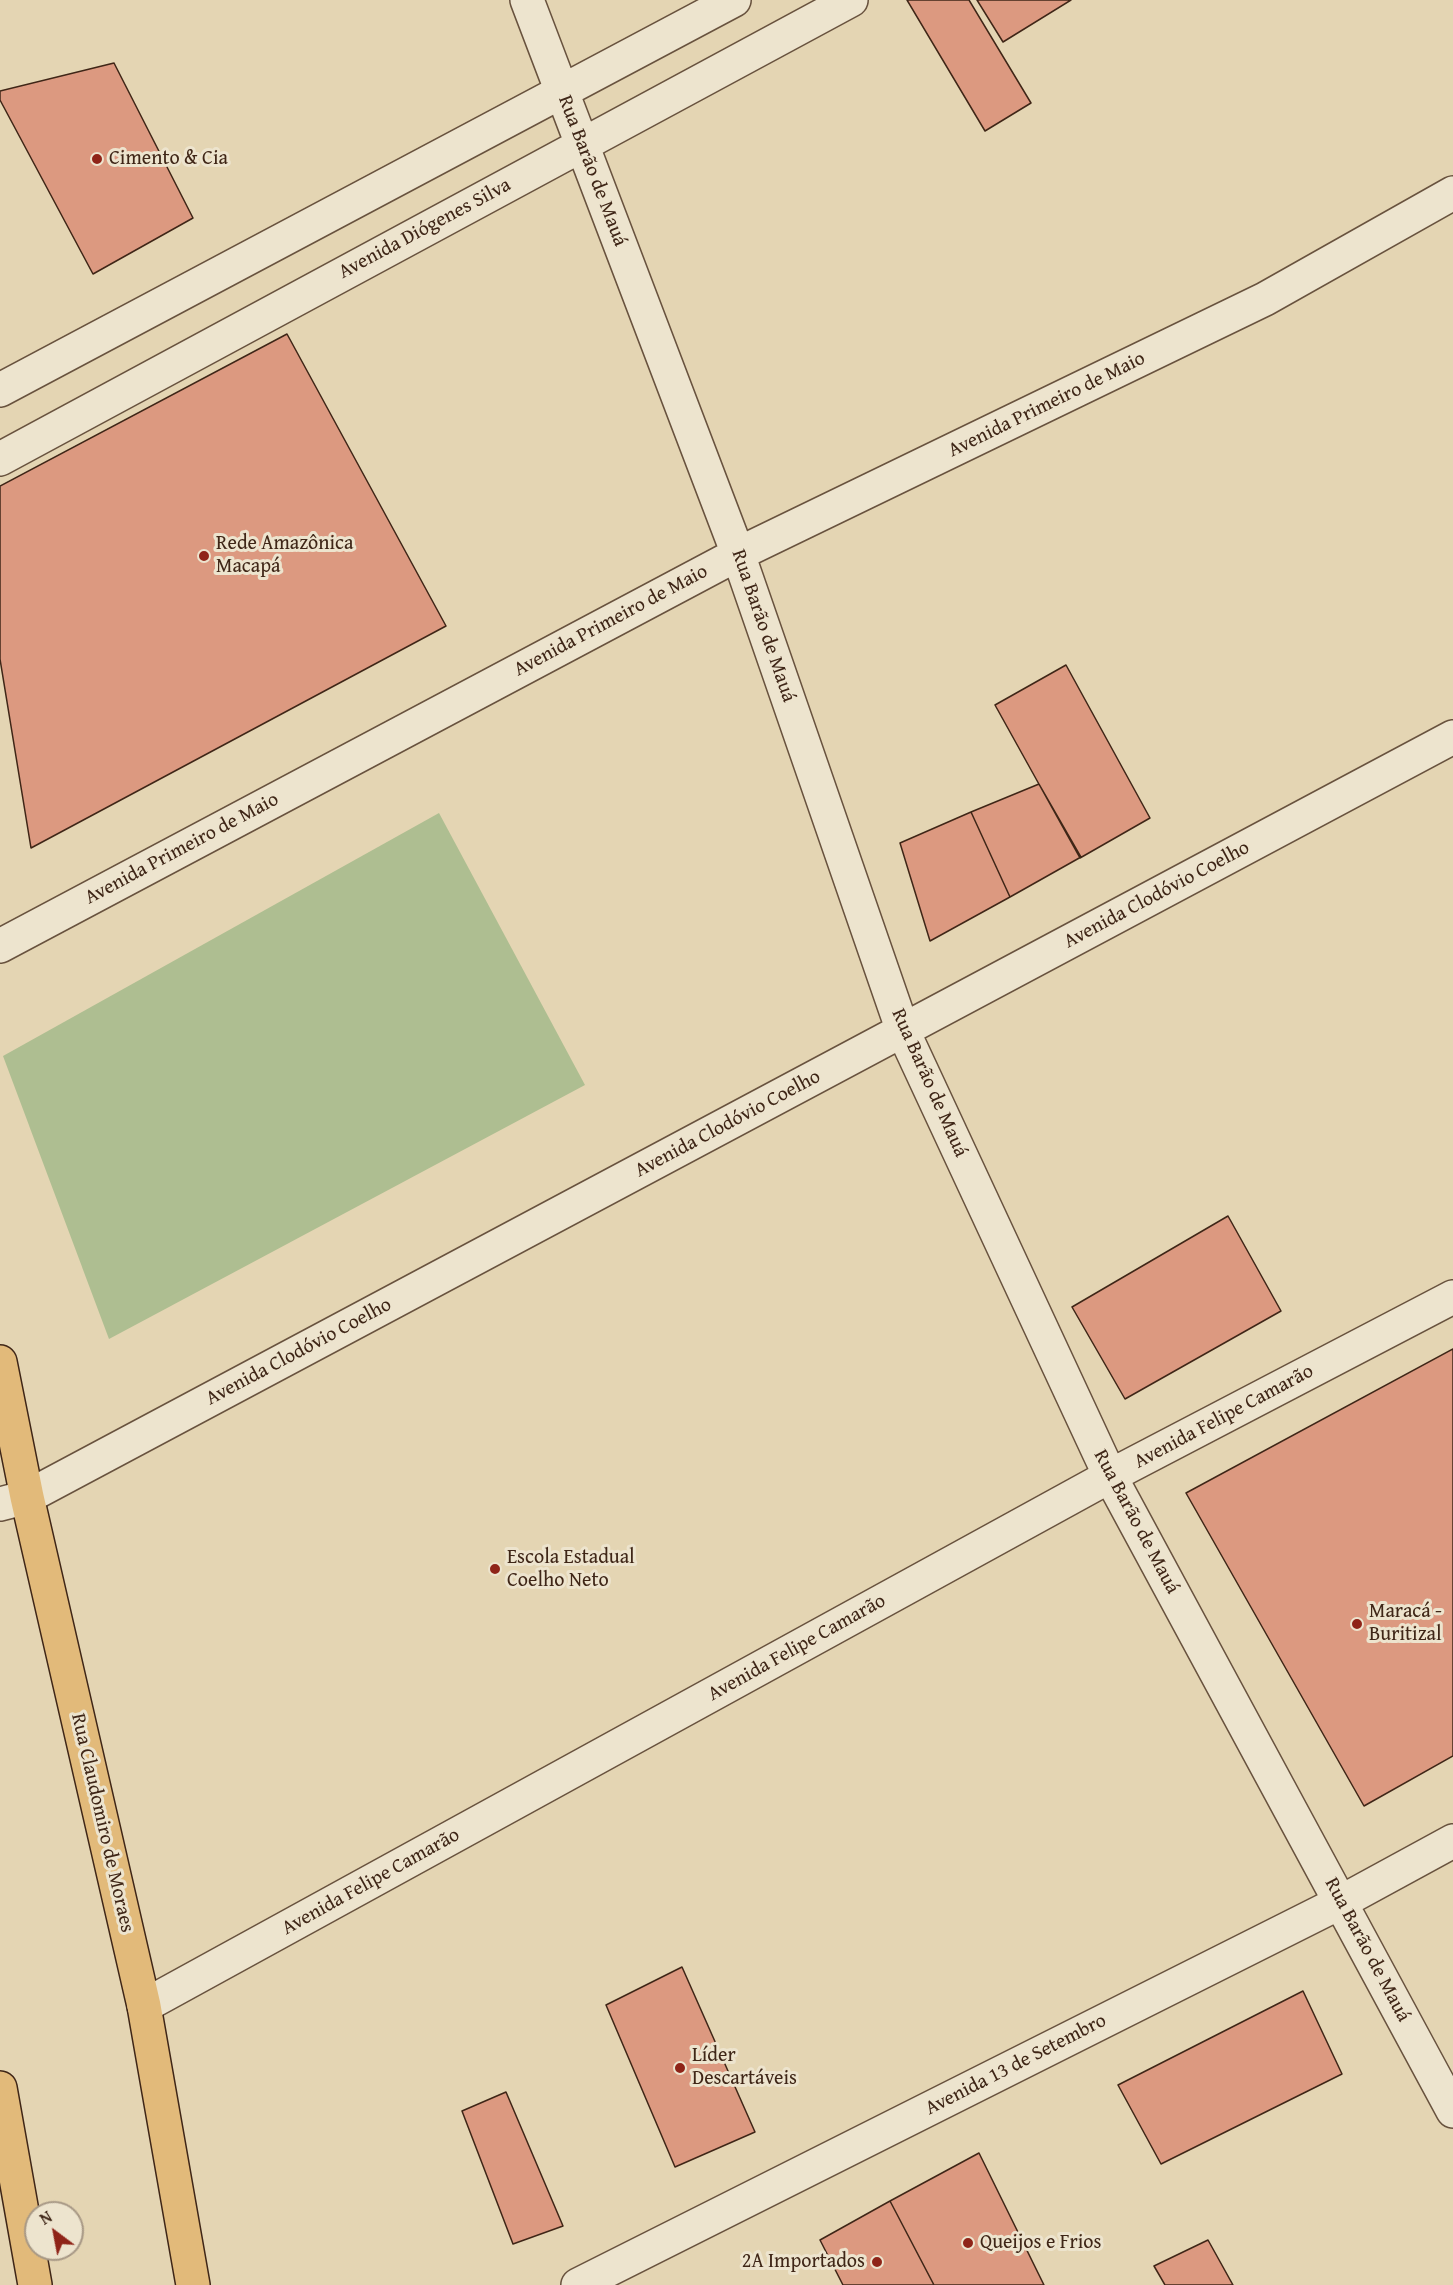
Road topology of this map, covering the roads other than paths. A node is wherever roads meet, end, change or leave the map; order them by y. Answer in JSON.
{"nodes":[{"id":1,"x":527,"y":0,"type":"edge"},
{"id":2,"x":734,"y":0,"type":"edge"},
{"id":3,"x":851,"y":0,"type":"edge"},
{"id":4,"x":561,"y":93,"type":"junction"},
{"id":5,"x":582,"y":144,"type":"junction"},
{"id":6,"x":1453,"y":194,"type":"edge"},
{"id":7,"x":0,"y":390,"type":"edge"},
{"id":8,"x":0,"y":459,"type":"edge"},
{"id":9,"x":738,"y":554,"type":"junction"},
{"id":10,"x":1453,"y":737,"type":"edge"},
{"id":11,"x":0,"y":946,"type":"edge"},
{"id":12,"x":903,"y":1031,"type":"junction"},
{"id":13,"x":1453,"y":1297,"type":"edge"},
{"id":14,"x":0,"y":1362,"type":"edge"},
{"id":15,"x":1110,"y":1476,"type":"junction"},
{"id":16,"x":14,"y":1501,"type":"edge"},
{"id":17,"x":1453,"y":1841,"type":"edge"},
{"id":18,"x":1341,"y":1902,"type":"junction"},
{"id":19,"x":144,"y":2007,"type":"junction"},
{"id":20,"x":0,"y":2088,"type":"edge"},
{"id":21,"x":1453,"y":2111,"type":"edge"},
{"id":22,"x":35,"y":2285,"type":"edge"},
{"id":23,"x":193,"y":2285,"type":"edge"},
{"id":24,"x":578,"y":2285,"type":"edge"}],
"edges":[{"from":1,"to":4,"type":"street","name":"Rua Barão de Mauá"},
{"from":2,"to":4,"type":"street"},
{"from":3,"to":5,"type":"street","name":"Avenida Diógenes Silva"},
{"from":4,"to":5,"type":"street","name":"Rua Barão de Mauá"},
{"from":4,"to":7,"type":"street"},
{"from":5,"to":8,"type":"street","name":"Avenida Diógenes Silva"},
{"from":5,"to":9,"type":"street","name":"Rua Barão de Mauá"},
{"from":6,"to":9,"type":"street","name":"Avenida Primeiro de Maio"},
{"from":9,"to":11,"type":"street","name":"Avenida Primeiro de Maio"},
{"from":9,"to":12,"type":"street","name":"Rua Barão de Mauá"},
{"from":10,"to":12,"type":"street","name":"Avenida Clodóvio Coelho"},
{"from":12,"to":15,"type":"street","name":"Rua Barão de Mauá"},
{"from":12,"to":16,"type":"street","name":"Avenida Clodóvio Coelho"},
{"from":13,"to":15,"type":"street","name":"Avenida Felipe Camarão"},
{"from":14,"to":16,"type":"main road","name":"Rua Claudomiro de Moraes"},
{"from":15,"to":18,"type":"street","name":"Rua Barão de Mauá"},
{"from":15,"to":19,"type":"street","name":"Avenida Felipe Camarão"},
{"from":16,"to":19,"type":"main road","name":"Rua Claudomiro de Moraes"},
{"from":17,"to":18,"type":"street","name":"Avenida 13 de Setembro"},
{"from":18,"to":21,"type":"street","name":"Rua Barão de Mauá"},
{"from":18,"to":24,"type":"street","name":"Avenida 13 de Setembro"},
{"from":19,"to":23,"type":"main road","name":"Rua Claudomiro de Moraes"},
{"from":20,"to":22,"type":"main road"}]}
